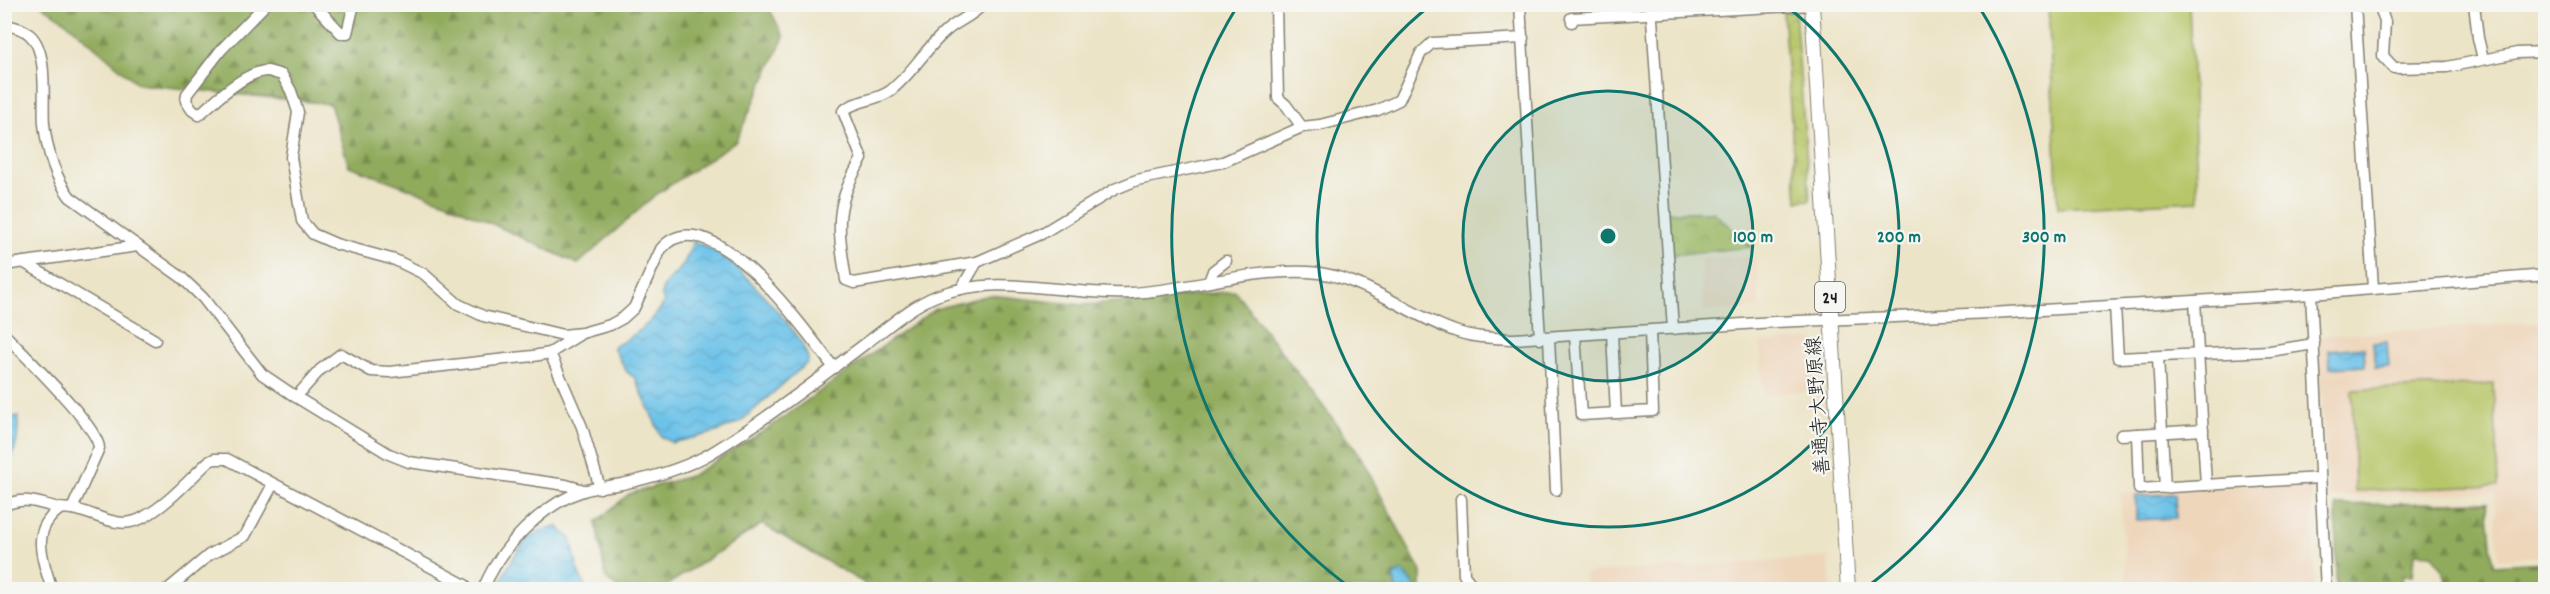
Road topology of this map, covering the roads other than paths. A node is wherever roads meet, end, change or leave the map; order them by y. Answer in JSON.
{"nodes":[{"id":1,"x":266,"y":4,"type":"edge"},
{"id":2,"x":314,"y":4,"type":"edge"},
{"id":3,"x":354,"y":4,"type":"edge"},
{"id":4,"x":982,"y":4,"type":"edge"},
{"id":5,"x":1275,"y":4,"type":"edge"},
{"id":6,"x":1521,"y":4,"type":"edge"},
{"id":7,"x":2355,"y":4,"type":"edge"},
{"id":8,"x":2379,"y":4,"type":"edge"},
{"id":9,"x":2474,"y":4,"type":"edge"},
{"id":10,"x":1812,"y":5,"type":"edge"},
{"id":11,"x":1651,"y":9,"type":"edge"},
{"id":12,"x":1572,"y":22,"type":"dead end"},
{"id":13,"x":4,"y":25,"type":"edge"},
{"id":14,"x":1522,"y":38,"type":"junction"},
{"id":15,"x":2546,"y":52,"type":"edge"},
{"id":16,"x":2483,"y":59,"type":"junction"},
{"id":17,"x":1302,"y":127,"type":"junction"},
{"id":18,"x":138,"y":246,"type":"junction"},
{"id":19,"x":1226,"y":261,"type":"dead end"},
{"id":20,"x":23,"y":262,"type":"junction"},
{"id":21,"x":977,"y":262,"type":"junction"},
{"id":22,"x":4,"y":265,"type":"edge"},
{"id":23,"x":2546,"y":275,"type":"edge"},
{"id":24,"x":1209,"y":282,"type":"junction"},
{"id":25,"x":2373,"y":288,"type":"junction"},
{"id":26,"x":962,"y":289,"type":"junction"},
{"id":27,"x":2311,"y":294,"type":"junction"},
{"id":28,"x":2195,"y":301,"type":"junction"},
{"id":29,"x":2115,"y":306,"type":"junction"},
{"id":30,"x":1831,"y":320,"type":"junction"},
{"id":31,"x":1673,"y":329,"type":"junction"},
{"id":32,"x":1650,"y":331,"type":"junction"},
{"id":33,"x":582,"y":333,"type":"junction"},
{"id":34,"x":1612,"y":333,"type":"junction"},
{"id":35,"x":4,"y":334,"type":"edge"},
{"id":36,"x":1575,"y":336,"type":"junction"},
{"id":37,"x":1544,"y":338,"type":"junction"},
{"id":38,"x":155,"y":340,"type":"dead end"},
{"id":39,"x":2313,"y":344,"type":"junction"},
{"id":40,"x":550,"y":353,"type":"junction"},
{"id":41,"x":2198,"y":355,"type":"junction"},
{"id":42,"x":2158,"y":357,"type":"junction"},
{"id":43,"x":834,"y":368,"type":"junction"},
{"id":44,"x":296,"y":397,"type":"junction"},
{"id":45,"x":1616,"y":413,"type":"junction"},
{"id":46,"x":2203,"y":430,"type":"junction"},
{"id":47,"x":2137,"y":434,"type":"junction"},
{"id":48,"x":2161,"y":434,"type":"junction"},
{"id":49,"x":2121,"y":435,"type":"dead end"},
{"id":50,"x":2320,"y":478,"type":"junction"},
{"id":51,"x":273,"y":484,"type":"junction"},
{"id":52,"x":2206,"y":485,"type":"junction"},
{"id":53,"x":600,"y":488,"type":"junction"},
{"id":54,"x":2165,"y":488,"type":"junction"},
{"id":55,"x":584,"y":490,"type":"junction"},
{"id":56,"x":1556,"y":490,"type":"dead end"},
{"id":57,"x":1461,"y":499,"type":"dead end"},
{"id":58,"x":4,"y":505,"type":"edge"},
{"id":59,"x":60,"y":509,"type":"junction"},
{"id":60,"x":72,"y":509,"type":"junction"},
{"id":61,"x":465,"y":585,"type":"dead end"},
{"id":62,"x":52,"y":590,"type":"edge"},
{"id":63,"x":167,"y":590,"type":"edge"},
{"id":64,"x":483,"y":590,"type":"edge"},
{"id":65,"x":1476,"y":590,"type":"edge"},
{"id":66,"x":1848,"y":590,"type":"edge"},
{"id":67,"x":2326,"y":590,"type":"edge"}],
"edges":[{"from":1,"to":33,"type":"street"},
{"from":2,"to":3,"type":"street"},
{"from":4,"to":21,"type":"street"},
{"from":5,"to":17,"type":"street"},
{"from":6,"to":14,"type":"street"},
{"from":7,"to":25,"type":"street"},
{"from":8,"to":16,"type":"street"},
{"from":9,"to":16,"type":"street"},
{"from":10,"to":11,"type":"street"},
{"from":10,"to":30,"type":"main road","name":"善通寺大野原線","number":"24"},
{"from":11,"to":12,"type":"street"},
{"from":11,"to":31,"type":"street"},
{"from":13,"to":18,"type":"street"},
{"from":14,"to":17,"type":"street"},
{"from":14,"to":37,"type":"street"},
{"from":15,"to":16,"type":"street"},
{"from":17,"to":21,"type":"street"},
{"from":18,"to":20,"type":"street"},
{"from":18,"to":44,"type":"street"},
{"from":19,"to":24,"type":"street"},
{"from":20,"to":22,"type":"street"},
{"from":20,"to":38,"type":"street"},
{"from":21,"to":26,"type":"street"},
{"from":23,"to":25,"type":"street"},
{"from":24,"to":26,"type":"street"},
{"from":24,"to":37,"type":"street"},
{"from":25,"to":27,"type":"street"},
{"from":26,"to":43,"type":"street"},
{"from":27,"to":28,"type":"street"},
{"from":27,"to":39,"type":"street"},
{"from":28,"to":29,"type":"street"},
{"from":28,"to":41,"type":"street"},
{"from":29,"to":30,"type":"street"},
{"from":29,"to":42,"type":"street"},
{"from":30,"to":31,"type":"street"},
{"from":30,"to":66,"type":"main road","name":"善通寺大野原線","number":"24"},
{"from":31,"to":32,"type":"street"},
{"from":32,"to":34,"type":"street"},
{"from":32,"to":45,"type":"street"},
{"from":33,"to":40,"type":"street"},
{"from":33,"to":43,"type":"street"},
{"from":34,"to":36,"type":"street"},
{"from":34,"to":45,"type":"street"},
{"from":35,"to":60,"type":"street"},
{"from":36,"to":37,"type":"street"},
{"from":36,"to":45,"type":"street"},
{"from":37,"to":56,"type":"street"},
{"from":39,"to":41,"type":"street"},
{"from":39,"to":50,"type":"street"},
{"from":40,"to":44,"type":"street"},
{"from":40,"to":53,"type":"street"},
{"from":41,"to":42,"type":"street"},
{"from":41,"to":46,"type":"street"},
{"from":42,"to":48,"type":"street"},
{"from":43,"to":53,"type":"street"},
{"from":44,"to":55,"type":"street"},
{"from":46,"to":48,"type":"street"},
{"from":46,"to":52,"type":"street"},
{"from":47,"to":48,"type":"street"},
{"from":47,"to":49,"type":"street"},
{"from":47,"to":54,"type":"street"},
{"from":48,"to":54,"type":"street"},
{"from":50,"to":52,"type":"street"},
{"from":50,"to":67,"type":"street"},
{"from":51,"to":60,"type":"street"},
{"from":51,"to":61,"type":"street"},
{"from":51,"to":63,"type":"street"},
{"from":52,"to":54,"type":"street"},
{"from":53,"to":55,"type":"street"},
{"from":55,"to":64,"type":"street"},
{"from":57,"to":65,"type":"street"},
{"from":58,"to":59,"type":"street"},
{"from":59,"to":60,"type":"street"},
{"from":59,"to":62,"type":"street"}]}
